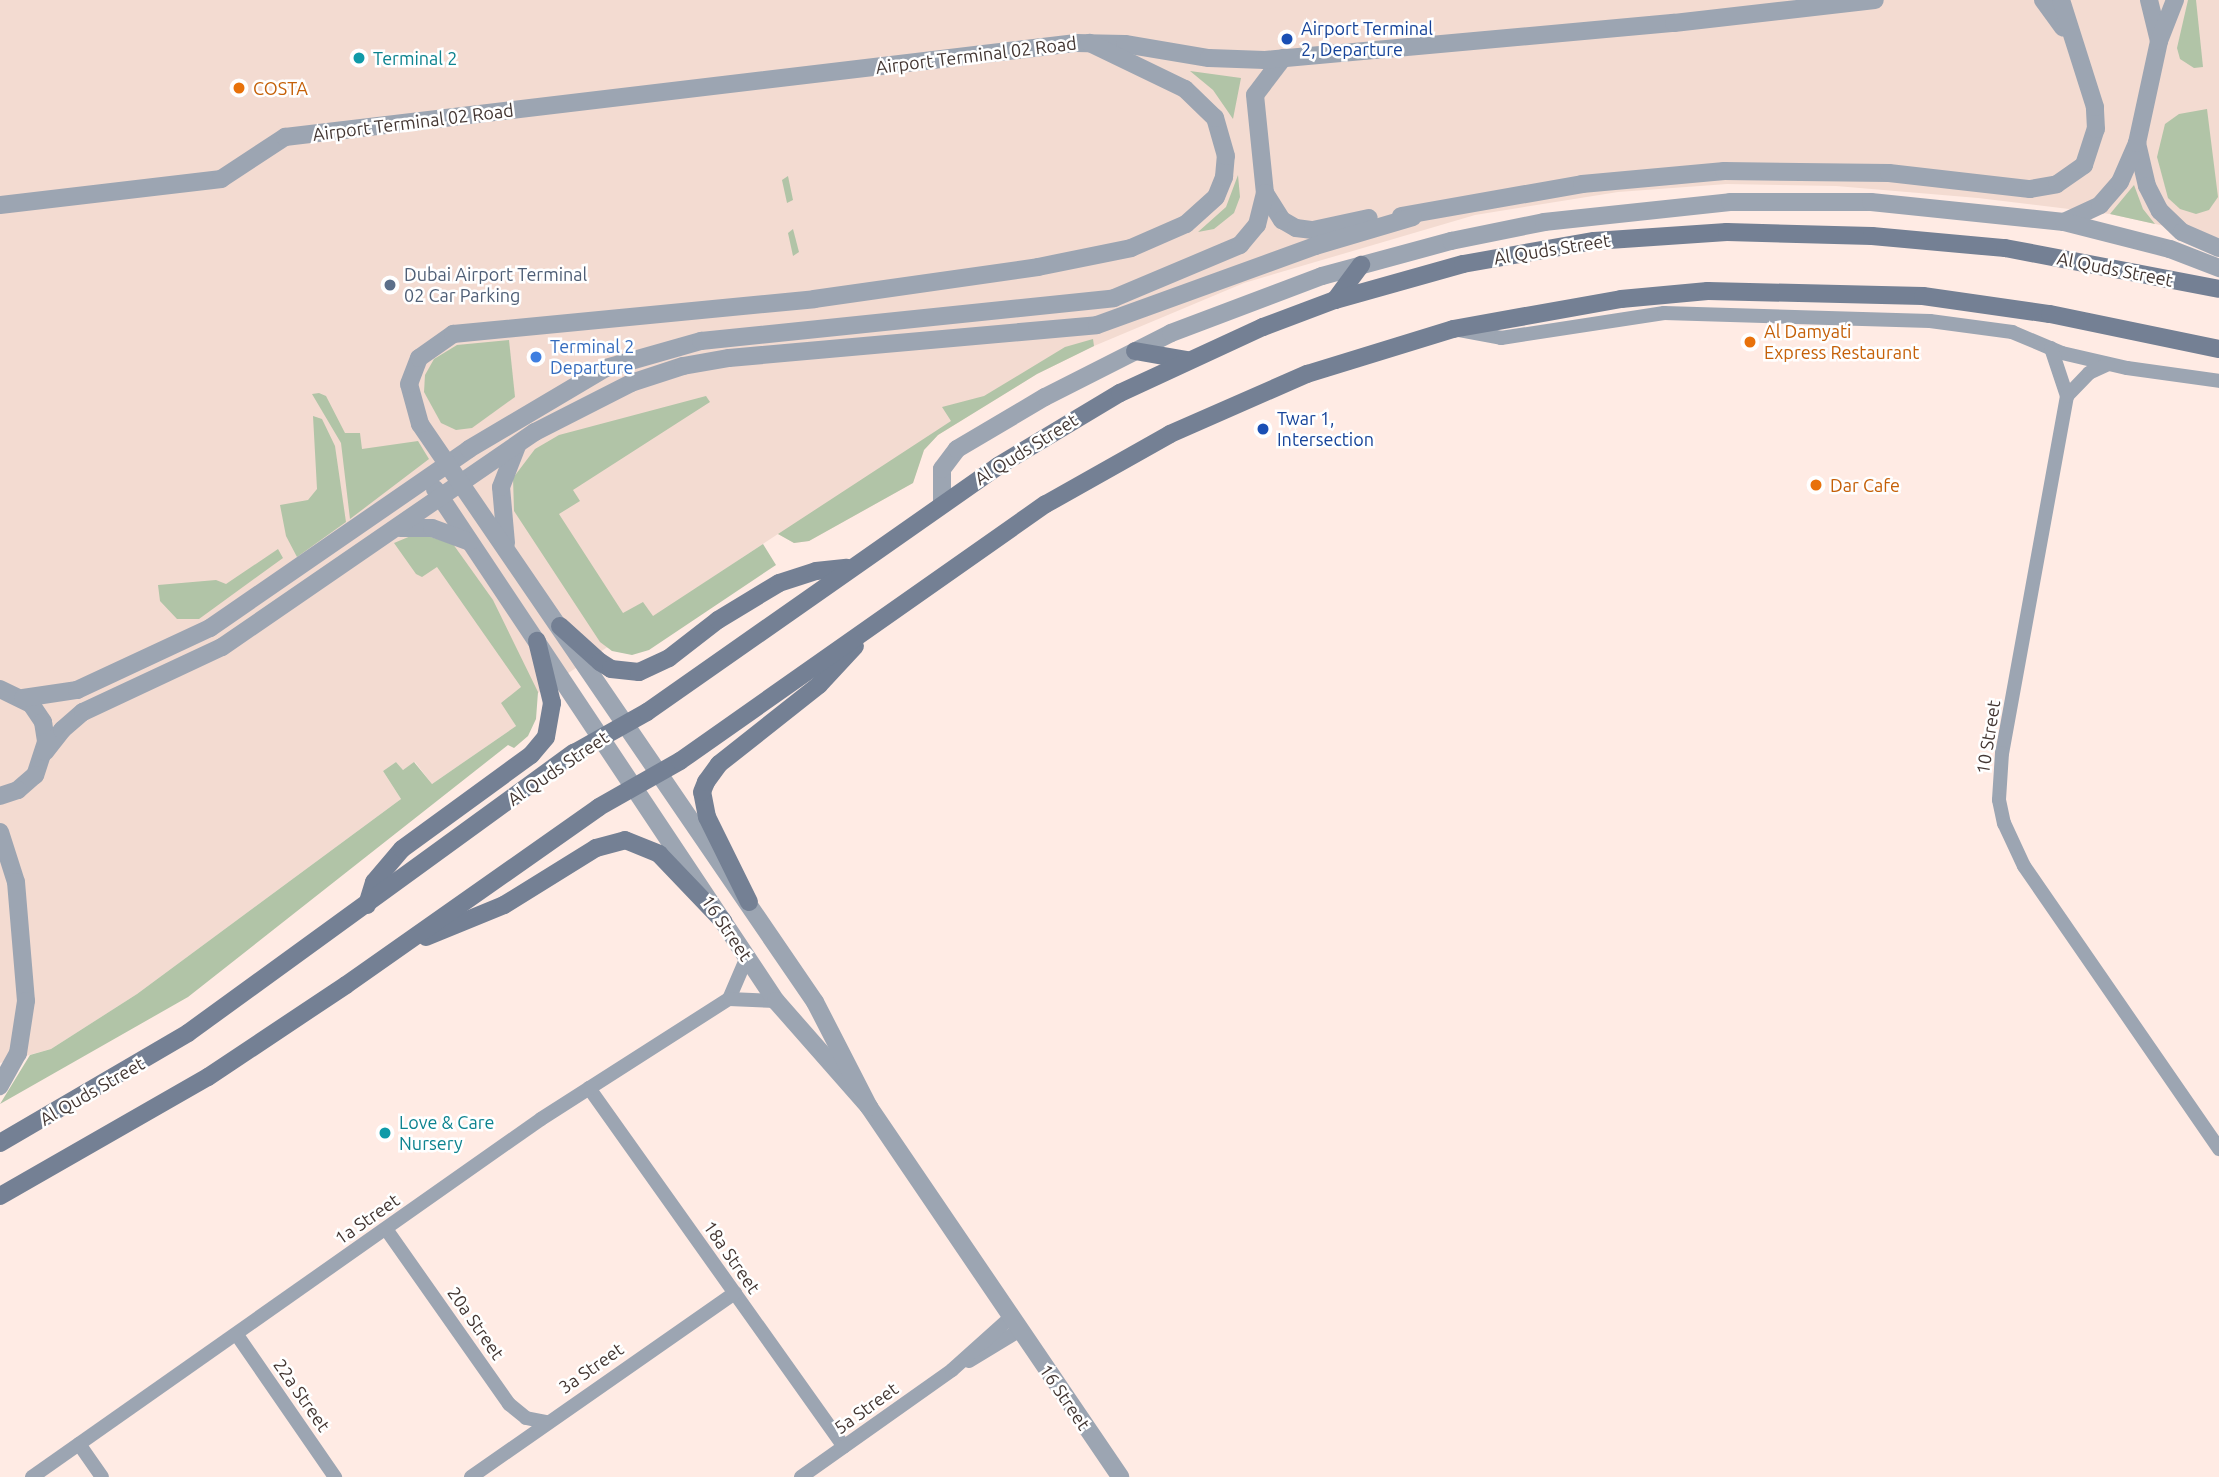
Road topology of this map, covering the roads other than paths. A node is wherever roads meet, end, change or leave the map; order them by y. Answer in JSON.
{"nodes":[{"id":1,"x":1875,"y":0,"type":"edge"},
{"id":2,"x":2043,"y":0,"type":"edge"},
{"id":3,"x":2061,"y":0,"type":"edge"},
{"id":4,"x":2149,"y":0,"type":"edge"},
{"id":5,"x":2175,"y":0,"type":"edge"},
{"id":6,"x":2159,"y":41,"type":"junction"},
{"id":7,"x":1090,"y":43,"type":"junction"},
{"id":8,"x":2072,"y":43,"type":"junction"},
{"id":9,"x":1283,"y":58,"type":"junction"},
{"id":10,"x":2137,"y":143,"type":"junction"},
{"id":11,"x":1265,"y":193,"type":"junction"},
{"id":12,"x":0,"y":205,"type":"edge"},
{"id":13,"x":1413,"y":217,"type":"junction"},
{"id":14,"x":2064,"y":222,"type":"junction"},
{"id":15,"x":2219,"y":248,"type":"edge"},
{"id":16,"x":1361,"y":265,"type":"junction"},
{"id":17,"x":2219,"y":268,"type":"edge"},
{"id":18,"x":2219,"y":289,"type":"edge"},
{"id":19,"x":1335,"y":300,"type":"junction"},
{"id":20,"x":1453,"y":329,"type":"junction"},
{"id":21,"x":2051,"y":348,"type":"junction"},
{"id":22,"x":2219,"y":349,"type":"edge"},
{"id":23,"x":1135,"y":351,"type":"junction"},
{"id":24,"x":1187,"y":360,"type":"junction"},
{"id":25,"x":2108,"y":364,"type":"junction"},
{"id":26,"x":2219,"y":382,"type":"edge"},
{"id":27,"x":2067,"y":396,"type":"junction"},
{"id":28,"x":520,"y":443,"type":"junction"},
{"id":29,"x":448,"y":463,"type":"junction"},
{"id":30,"x":427,"y":478,"type":"junction"},
{"id":31,"x":462,"y":483,"type":"junction"},
{"id":32,"x":441,"y":498,"type":"junction"},
{"id":33,"x":942,"y":503,"type":"junction"},
{"id":34,"x":397,"y":529,"type":"junction"},
{"id":35,"x":470,"y":542,"type":"junction"},
{"id":36,"x":508,"y":550,"type":"junction"},
{"id":37,"x":851,"y":568,"type":"junction"},
{"id":38,"x":559,"y":626,"type":"junction"},
{"id":39,"x":867,"y":629,"type":"junction"},
{"id":40,"x":537,"y":641,"type":"junction"},
{"id":41,"x":0,"y":689,"type":"edge"},
{"id":42,"x":23,"y":698,"type":"junction"},
{"id":43,"x":626,"y":723,"type":"junction"},
{"id":44,"x":601,"y":737,"type":"junction"},
{"id":45,"x":46,"y":752,"type":"junction"},
{"id":46,"x":659,"y":774,"type":"junction"},
{"id":47,"x":634,"y":788,"type":"junction"},
{"id":48,"x":0,"y":796,"type":"edge"},
{"id":49,"x":0,"y":832,"type":"edge"},
{"id":50,"x":749,"y":902,"type":"junction"},
{"id":51,"x":367,"y":905,"type":"junction"},
{"id":52,"x":723,"y":921,"type":"junction"},
{"id":53,"x":403,"y":946,"type":"junction"},
{"id":54,"x":747,"y":957,"type":"junction"},
{"id":55,"x":729,"y":999,"type":"junction"},
{"id":56,"x":776,"y":1001,"type":"junction"},
{"id":57,"x":0,"y":1086,"type":"edge"},
{"id":58,"x":589,"y":1088,"type":"junction"},
{"id":59,"x":869,"y":1107,"type":"junction"},
{"id":60,"x":0,"y":1143,"type":"edge"},
{"id":61,"x":2219,"y":1149,"type":"edge"},
{"id":62,"x":0,"y":1196,"type":"edge"},
{"id":63,"x":386,"y":1229,"type":"junction"},
{"id":64,"x":734,"y":1293,"type":"junction"},
{"id":65,"x":1016,"y":1324,"type":"junction"},
{"id":66,"x":237,"y":1335,"type":"junction"},
{"id":67,"x":547,"y":1422,"type":"junction"},
{"id":68,"x":79,"y":1444,"type":"junction"},
{"id":69,"x":844,"y":1447,"type":"junction"},
{"id":70,"x":32,"y":1477,"type":"edge"},
{"id":71,"x":102,"y":1477,"type":"edge"},
{"id":72,"x":335,"y":1477,"type":"edge"},
{"id":73,"x":471,"y":1477,"type":"edge"},
{"id":74,"x":801,"y":1477,"type":"edge"},
{"id":75,"x":1120,"y":1477,"type":"edge"}],
"edges":[{"from":1,"to":9,"type":"street"},
{"from":2,"to":8,"type":"street"},
{"from":3,"to":8,"type":"street"},
{"from":4,"to":6,"type":"street"},
{"from":5,"to":6,"type":"street"},
{"from":6,"to":10,"type":"street"},
{"from":7,"to":9,"type":"street"},
{"from":7,"to":12,"type":"street","name":"Airport Terminal 02 Road"},
{"from":7,"to":29,"type":"street","name":"Airport Terminal 02 Road"},
{"from":8,"to":13,"type":"street"},
{"from":9,"to":11,"type":"street"},
{"from":10,"to":14,"type":"street"},
{"from":10,"to":15,"type":"street"},
{"from":11,"to":13,"type":"street"},
{"from":11,"to":29,"type":"street"},
{"from":13,"to":28,"type":"street"},
{"from":14,"to":16,"type":"street"},
{"from":14,"to":17,"type":"street"},
{"from":16,"to":19,"type":"main road"},
{"from":16,"to":23,"type":"street"},
{"from":18,"to":19,"type":"main road","name":"Al Quds Street"},
{"from":19,"to":24,"type":"main road","name":"Al Quds Street"},
{"from":20,"to":21,"type":"street"},
{"from":20,"to":22,"type":"main road"},
{"from":20,"to":39,"type":"main road"},
{"from":21,"to":25,"type":"street"},
{"from":21,"to":27,"type":"street","name":"10 Street"},
{"from":23,"to":24,"type":"main road"},
{"from":23,"to":33,"type":"street"},
{"from":24,"to":33,"type":"main road","name":"Al Quds Street"},
{"from":25,"to":26,"type":"street"},
{"from":25,"to":27,"type":"street"},
{"from":27,"to":61,"type":"street","name":"10 Street"},
{"from":28,"to":31,"type":"street"},
{"from":28,"to":36,"type":"street"},
{"from":29,"to":30,"type":"street"},
{"from":29,"to":31,"type":"street","name":"Airport Terminal 02 Road"},
{"from":30,"to":32,"type":"street"},
{"from":30,"to":42,"type":"street"},
{"from":31,"to":32,"type":"street"},
{"from":31,"to":36,"type":"street"},
{"from":32,"to":34,"type":"street"},
{"from":32,"to":35,"type":"street"},
{"from":33,"to":37,"type":"main road","name":"Al Quds Street"},
{"from":34,"to":35,"type":"street"},
{"from":34,"to":45,"type":"street"},
{"from":35,"to":40,"type":"street"},
{"from":36,"to":38,"type":"street"},
{"from":37,"to":38,"type":"main road"},
{"from":37,"to":43,"type":"main road","name":"Al Quds Street"},
{"from":38,"to":43,"type":"street"},
{"from":39,"to":46,"type":"main road"},
{"from":39,"to":50,"type":"main road"},
{"from":40,"to":44,"type":"street"},
{"from":40,"to":51,"type":"main road"},
{"from":41,"to":42,"type":"street"},
{"from":42,"to":45,"type":"street"},
{"from":43,"to":44,"type":"main road","name":"Al Quds Street"},
{"from":43,"to":46,"type":"street","name":"16 Street"},
{"from":44,"to":47,"type":"street","name":"16 Street"},
{"from":44,"to":51,"type":"main road","name":"Al Quds Street"},
{"from":45,"to":48,"type":"street"},
{"from":46,"to":47,"type":"main road"},
{"from":46,"to":50,"type":"street","name":"16 Street"},
{"from":47,"to":52,"type":"street","name":"16 Street"},
{"from":47,"to":53,"type":"main road"},
{"from":49,"to":57,"type":"street"},
{"from":50,"to":59,"type":"street","name":"16 Street"},
{"from":51,"to":60,"type":"main road","name":"Al Quds Street"},
{"from":52,"to":53,"type":"main road"},
{"from":52,"to":54,"type":"street","name":"16 Street"},
{"from":53,"to":62,"type":"main road"},
{"from":54,"to":55,"type":"street"},
{"from":54,"to":56,"type":"street","name":"16 Street"},
{"from":55,"to":56,"type":"street"},
{"from":55,"to":58,"type":"street","name":"1a Street"},
{"from":56,"to":59,"type":"street","name":"16 Street"},
{"from":58,"to":63,"type":"street","name":"1a Street"},
{"from":58,"to":64,"type":"street","name":"18a Street"},
{"from":59,"to":65,"type":"street","name":"16 Street"},
{"from":63,"to":66,"type":"street","name":"1a Street"},
{"from":63,"to":67,"type":"street","name":"20a Street"},
{"from":64,"to":67,"type":"street","name":"3a Street"},
{"from":64,"to":69,"type":"street","name":"18a Street"},
{"from":65,"to":69,"type":"street","name":"5a Street"},
{"from":65,"to":75,"type":"street","name":"16 Street"},
{"from":66,"to":68,"type":"street","name":"1a Street"},
{"from":66,"to":72,"type":"street","name":"22a Street"},
{"from":67,"to":73,"type":"street","name":"3a Street"},
{"from":68,"to":70,"type":"street","name":"1a Street"},
{"from":68,"to":71,"type":"street"},
{"from":69,"to":74,"type":"street","name":"5a Street"}]}
